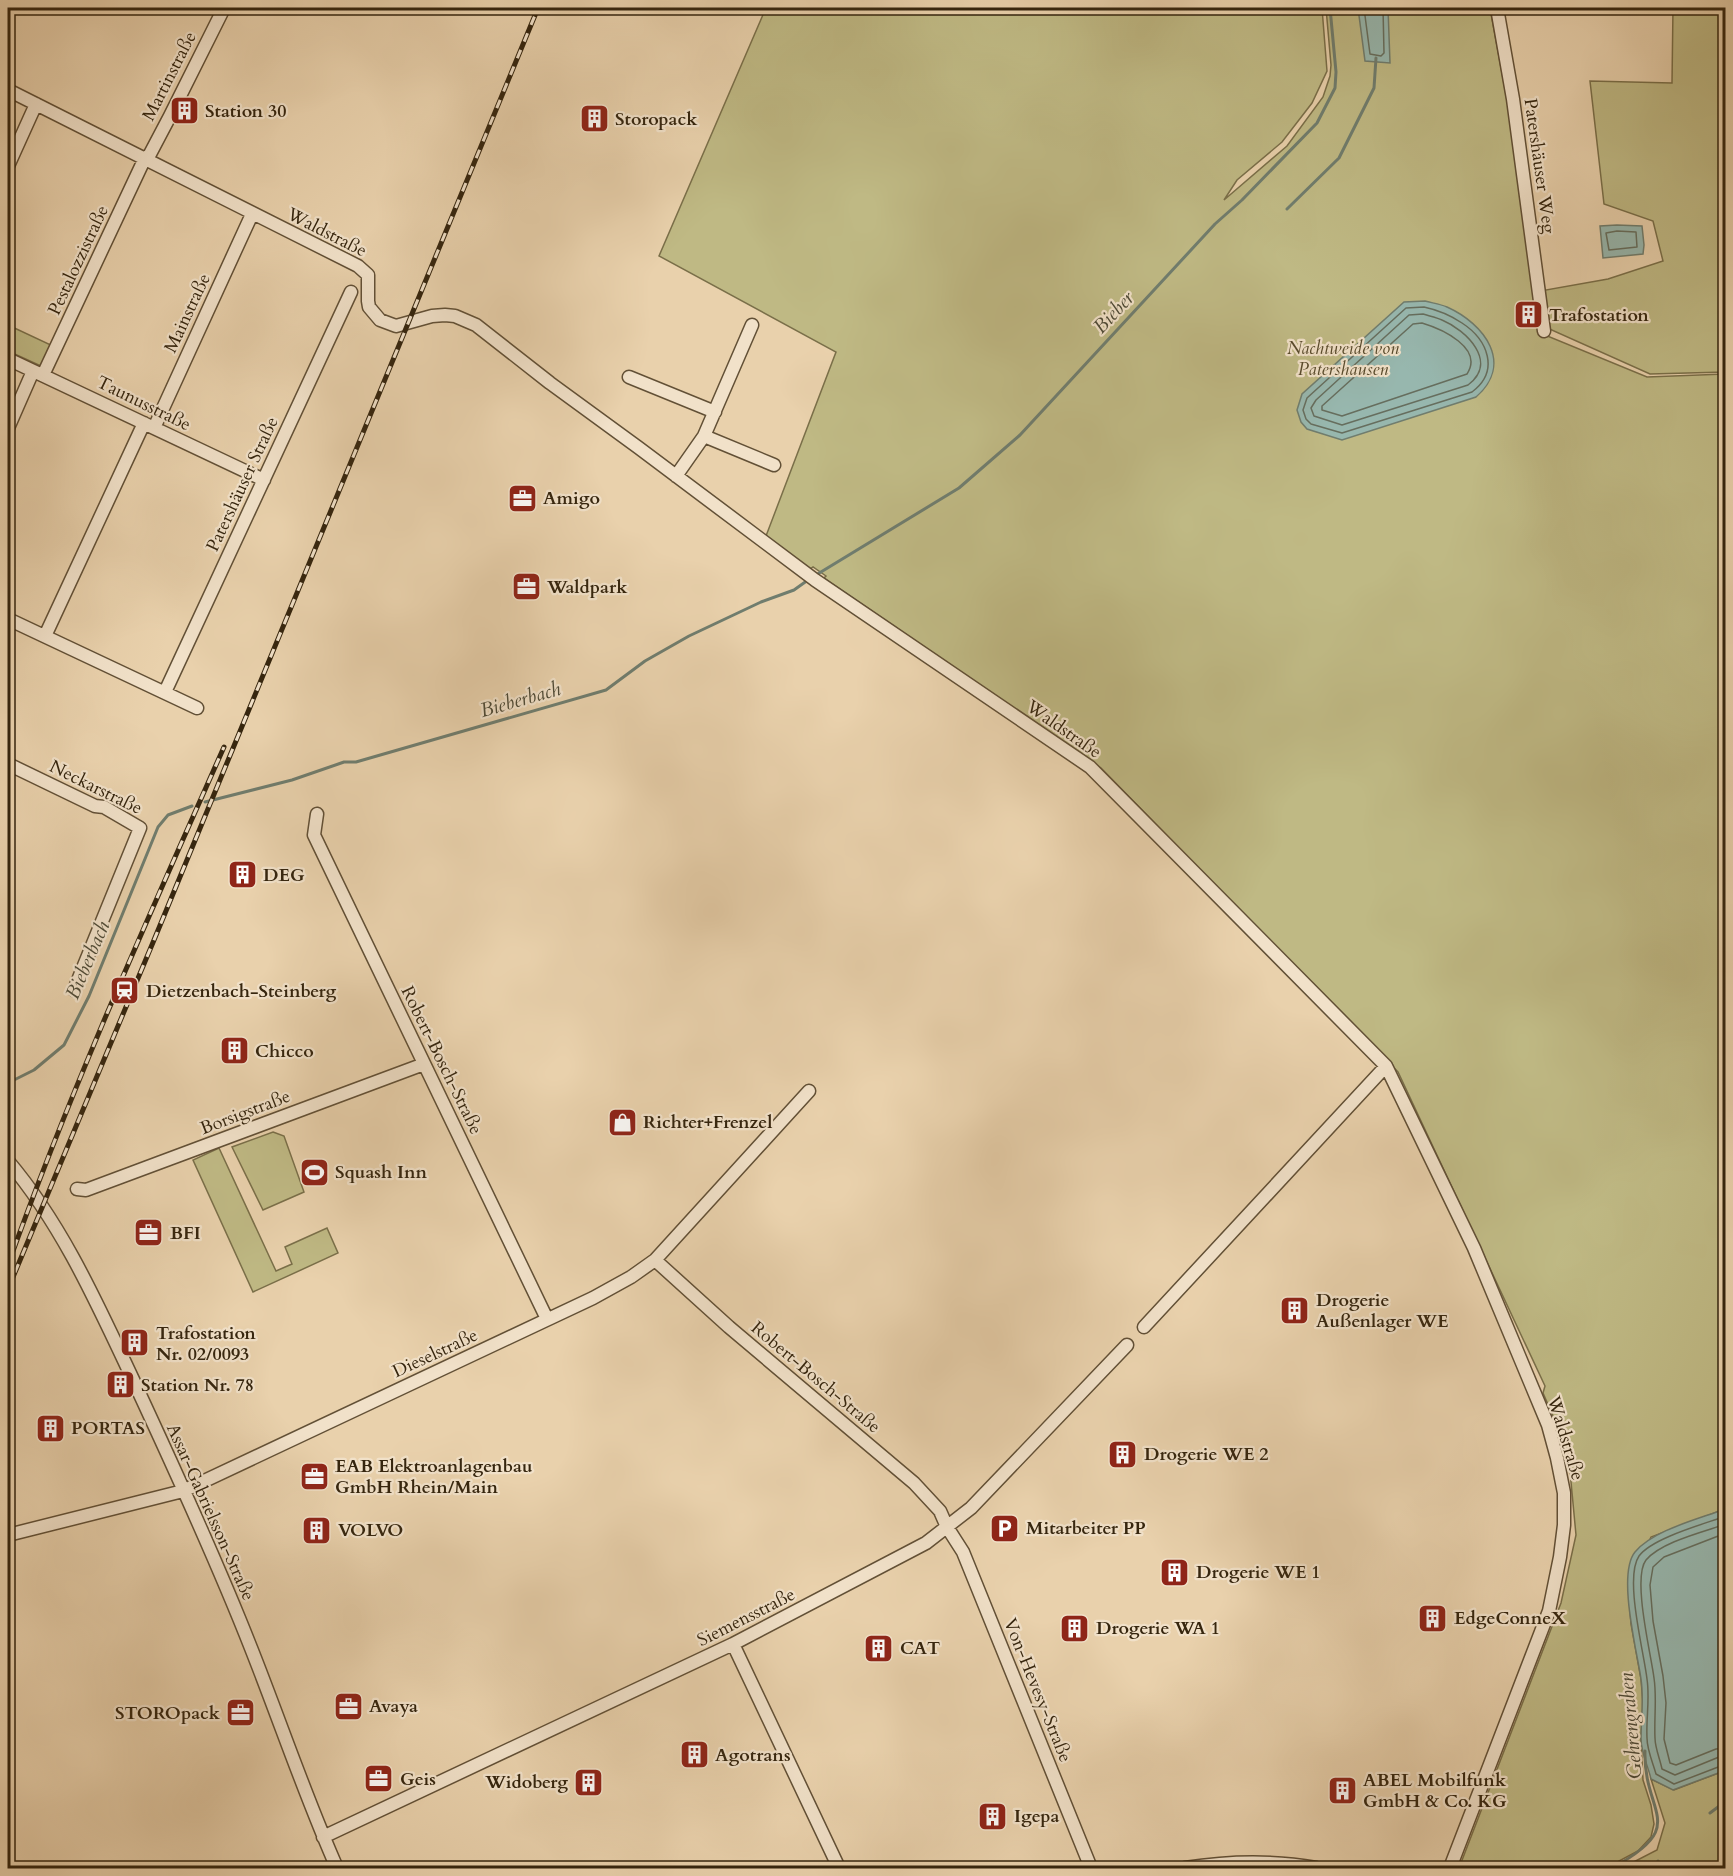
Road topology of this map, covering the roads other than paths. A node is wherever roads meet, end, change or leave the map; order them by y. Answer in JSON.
{"nodes":[{"id":1,"x":224,"y":8,"type":"edge"},
{"id":2,"x":1497,"y":8,"type":"edge"},
{"id":3,"x":8,"y":90,"type":"edge"},
{"id":4,"x":36,"y":104,"type":"junction"},
{"id":5,"x":144,"y":160,"type":"junction"},
{"id":6,"x":8,"y":166,"type":"edge"},
{"id":7,"x":252,"y":214,"type":"junction"},
{"id":8,"x":351,"y":292,"type":"dead end"},
{"id":9,"x":752,"y":325,"type":"dead end"},
{"id":10,"x":1544,"y":331,"type":"dead end"},
{"id":11,"x":8,"y":359,"type":"edge"},
{"id":12,"x":38,"y":373,"type":"junction"},
{"id":13,"x":629,"y":377,"type":"dead end"},
{"id":14,"x":715,"y":412,"type":"junction"},
{"id":15,"x":149,"y":426,"type":"junction"},
{"id":16,"x":8,"y":428,"type":"edge"},
{"id":17,"x":704,"y":436,"type":"junction"},
{"id":18,"x":774,"y":465,"type":"dead end"},
{"id":19,"x":676,"y":476,"type":"junction"},
{"id":20,"x":264,"y":480,"type":"junction"},
{"id":21,"x":8,"y":619,"type":"edge"},
{"id":22,"x":45,"y":636,"type":"junction"},
{"id":23,"x":165,"y":692,"type":"junction"},
{"id":24,"x":197,"y":708,"type":"dead end"},
{"id":25,"x":8,"y":764,"type":"edge"},
{"id":26,"x":317,"y":814,"type":"dead end"},
{"id":27,"x":74,"y":990,"type":"dead end"},
{"id":28,"x":424,"y":1064,"type":"junction"},
{"id":29,"x":1386,"y":1066,"type":"junction"},
{"id":30,"x":809,"y":1091,"type":"dead end"},
{"id":31,"x":8,"y":1161,"type":"edge"},
{"id":32,"x":77,"y":1190,"type":"dead end"},
{"id":33,"x":655,"y":1260,"type":"junction"},
{"id":34,"x":547,"y":1319,"type":"junction"},
{"id":35,"x":1144,"y":1327,"type":"dead end"},
{"id":36,"x":1127,"y":1345,"type":"dead end"},
{"id":37,"x":183,"y":1491,"type":"junction"},
{"id":38,"x":946,"y":1527,"type":"junction"},
{"id":39,"x":8,"y":1535,"type":"edge"},
{"id":40,"x":733,"y":1644,"type":"junction"},
{"id":41,"x":323,"y":1837,"type":"junction"},
{"id":42,"x":336,"y":1869,"type":"edge"},
{"id":43,"x":839,"y":1869,"type":"edge"},
{"id":44,"x":1091,"y":1869,"type":"edge"},
{"id":45,"x":1185,"y":1869,"type":"edge"},
{"id":46,"x":1316,"y":1869,"type":"edge"},
{"id":47,"x":1450,"y":1869,"type":"edge"}],
"edges":[{"from":1,"to":5,"type":"street","name":"Martinstraße"},
{"from":2,"to":10,"type":"street","name":"Patershäuser Weg"},
{"from":3,"to":4,"type":"street","name":"Waldstraße"},
{"from":4,"to":5,"type":"street","name":"Waldstraße"},
{"from":4,"to":6,"type":"street"},
{"from":5,"to":7,"type":"street","name":"Waldstraße"},
{"from":5,"to":12,"type":"street","name":"Pestalozzistraße"},
{"from":7,"to":15,"type":"street","name":"Mainstraße"},
{"from":7,"to":19,"type":"street","name":"Waldstraße"},
{"from":8,"to":20,"type":"street","name":"Patershäuser Straße"},
{"from":9,"to":14,"type":"street"},
{"from":11,"to":12,"type":"street","name":"Taunusstraße"},
{"from":12,"to":15,"type":"street","name":"Taunusstraße"},
{"from":12,"to":16,"type":"street","name":"Pestalozzistraße"},
{"from":13,"to":14,"type":"street"},
{"from":14,"to":17,"type":"street"},
{"from":15,"to":20,"type":"street","name":"Taunusstraße"},
{"from":15,"to":22,"type":"street","name":"Mainstraße"},
{"from":17,"to":18,"type":"street"},
{"from":17,"to":19,"type":"street"},
{"from":19,"to":29,"type":"street","name":"Waldstraße"},
{"from":20,"to":23,"type":"street","name":"Patershäuser Straße"},
{"from":21,"to":22,"type":"street"},
{"from":22,"to":23,"type":"street"},
{"from":23,"to":24,"type":"street"},
{"from":25,"to":27,"type":"street","name":"Neckarstraße"},
{"from":26,"to":28,"type":"street","name":"Robert-Bosch-Straße"},
{"from":28,"to":32,"type":"street","name":"Borsigstraße"},
{"from":28,"to":34,"type":"street","name":"Robert-Bosch-Straße"},
{"from":29,"to":35,"type":"street"},
{"from":29,"to":47,"type":"street","name":"Waldstraße"},
{"from":30,"to":33,"type":"street","name":"Dieselstraße"},
{"from":31,"to":37,"type":"street","name":"Assar-Gabrielsson-Straße"},
{"from":33,"to":34,"type":"street","name":"Dieselstraße"},
{"from":33,"to":38,"type":"street","name":"Robert-Bosch-Straße"},
{"from":34,"to":37,"type":"street","name":"Dieselstraße"},
{"from":36,"to":38,"type":"street","name":"Siemensstraße"},
{"from":37,"to":39,"type":"street","name":"Dieselstraße"},
{"from":37,"to":41,"type":"street","name":"Assar-Gabrielsson-Straße"},
{"from":38,"to":40,"type":"street","name":"Siemensstraße"},
{"from":38,"to":44,"type":"street","name":"Von-Hevesy-Straße"},
{"from":40,"to":41,"type":"street","name":"Siemensstraße"},
{"from":40,"to":43,"type":"street"},
{"from":41,"to":42,"type":"street","name":"Assar-Gabrielsson-Straße"},
{"from":45,"to":46,"type":"street"}]}
